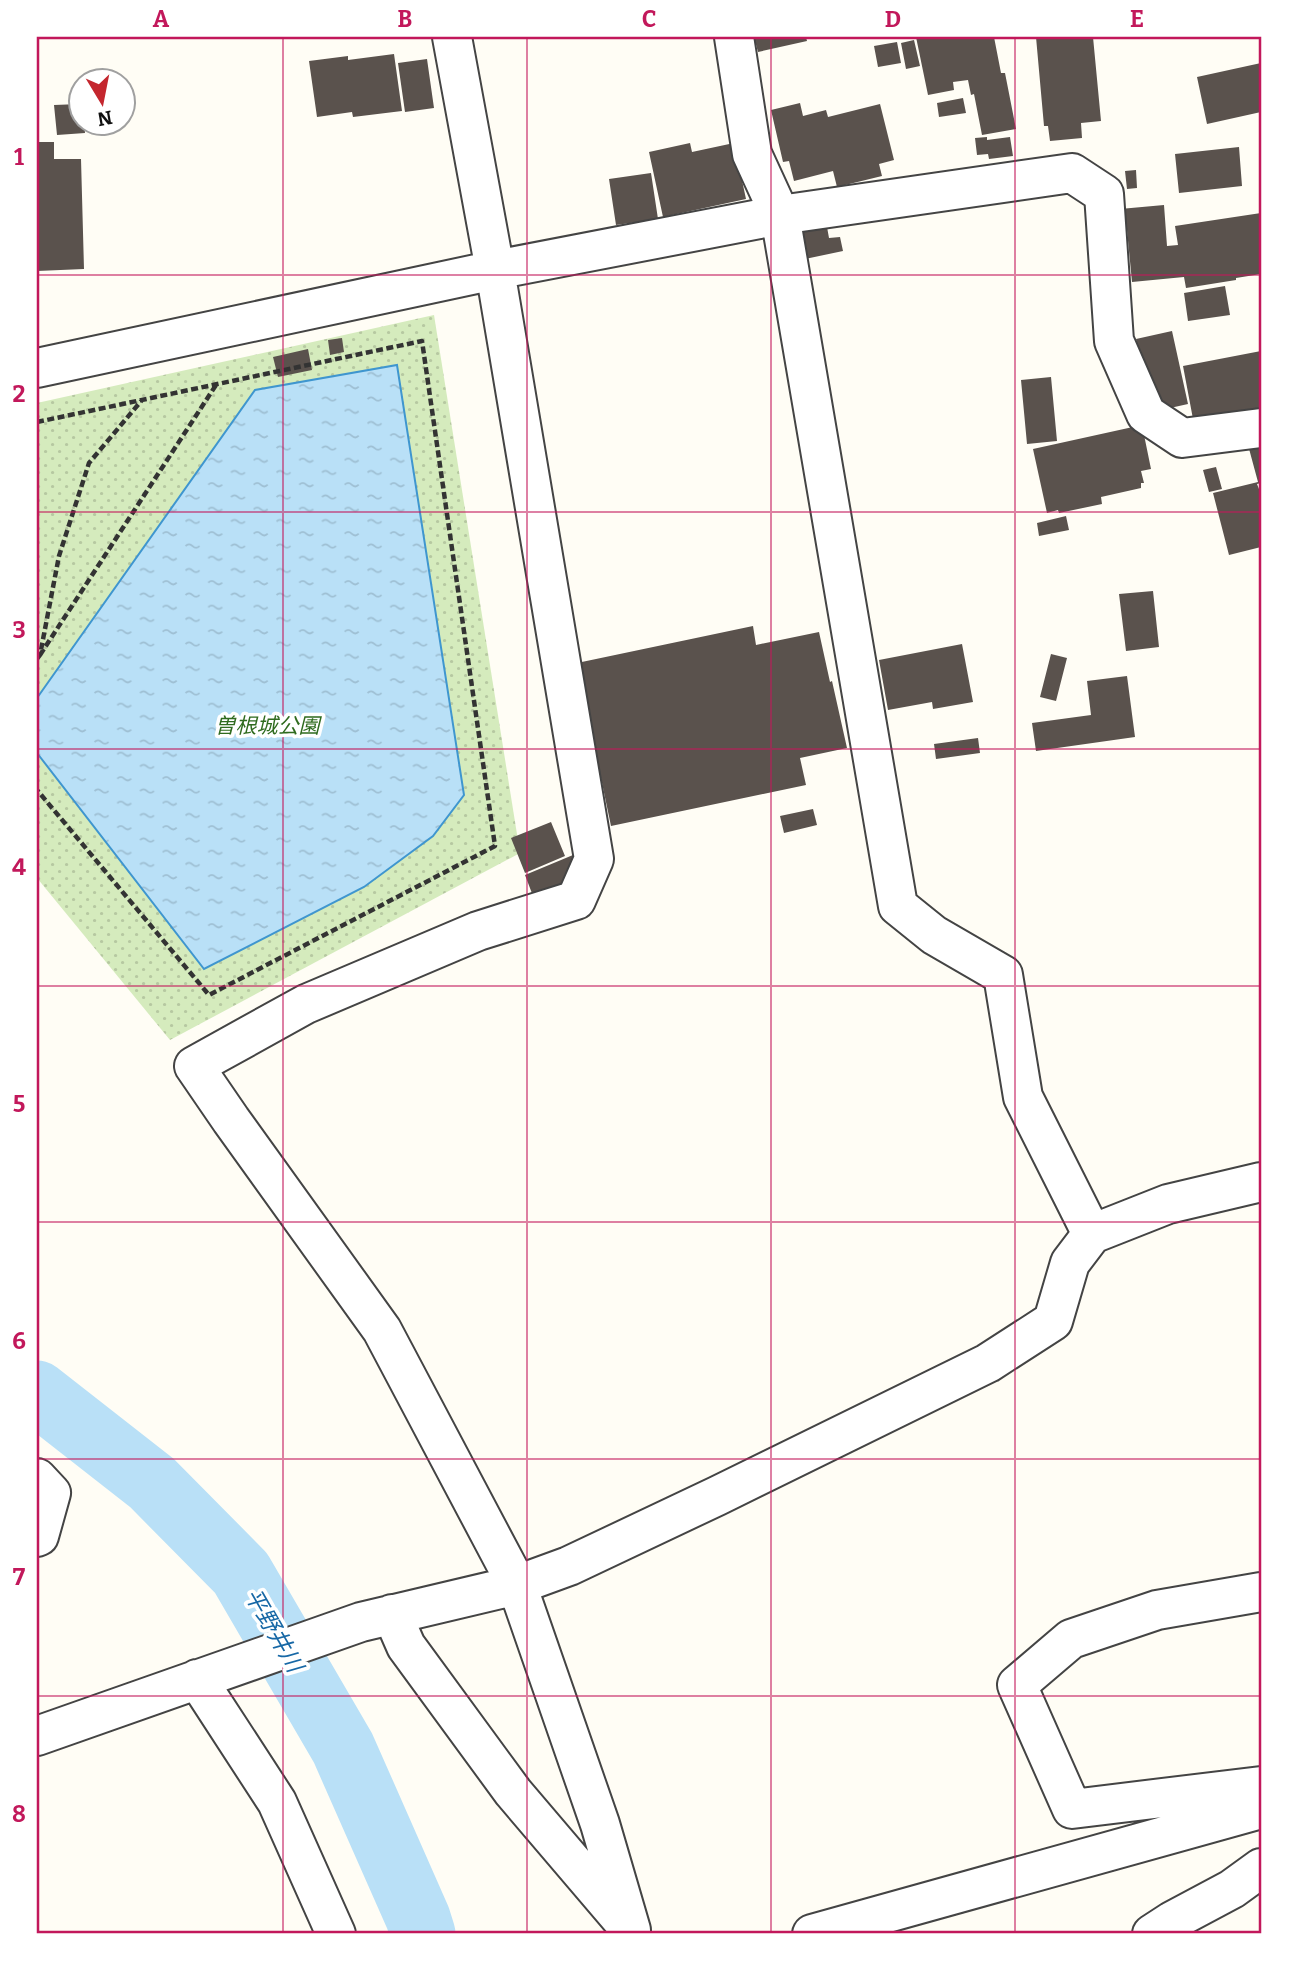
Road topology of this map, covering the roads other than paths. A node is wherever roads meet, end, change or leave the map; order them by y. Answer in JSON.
{"nodes":[{"id":1,"x":452,"y":37,"type":"edge"},
{"id":2,"x":734,"y":37,"type":"edge"},
{"id":3,"x":780,"y":215,"type":"junction"},
{"id":4,"x":495,"y":270,"type":"junction"},
{"id":5,"x":37,"y":368,"type":"edge"},
{"id":6,"x":1261,"y":428,"type":"edge"},
{"id":7,"x":1261,"y":1182,"type":"edge"},
{"id":8,"x":1092,"y":1234,"type":"junction"},
{"id":9,"x":37,"y":1478,"type":"edge"},
{"id":10,"x":37,"y":1537,"type":"edge"},
{"id":11,"x":517,"y":1585,"type":"junction"},
{"id":12,"x":1261,"y":1592,"type":"edge"},
{"id":13,"x":376,"y":1618,"type":"junction"},
{"id":14,"x":209,"y":1675,"type":"junction"},
{"id":15,"x":37,"y":1736,"type":"edge"},
{"id":16,"x":1261,"y":1786,"type":"edge"},
{"id":17,"x":1261,"y":1809,"type":"edge"},
{"id":18,"x":1261,"y":1868,"type":"edge"},
{"id":19,"x":633,"y":1932,"type":"edge"},
{"id":20,"x":335,"y":1934,"type":"edge"},
{"id":21,"x":812,"y":1934,"type":"edge"},
{"id":22,"x":1152,"y":1934,"type":"edge"}],
"edges":[{"from":1,"to":4,"type":"street"},
{"from":2,"to":3,"type":"street"},
{"from":3,"to":4,"type":"street"},
{"from":3,"to":6,"type":"street"},
{"from":3,"to":8,"type":"street"},
{"from":4,"to":5,"type":"street"},
{"from":4,"to":11,"type":"street"},
{"from":7,"to":8,"type":"street"},
{"from":8,"to":11,"type":"street"},
{"from":9,"to":10,"type":"street"},
{"from":11,"to":13,"type":"street"},
{"from":11,"to":19,"type":"street"},
{"from":12,"to":16,"type":"street"},
{"from":13,"to":14,"type":"street"},
{"from":13,"to":19,"type":"street"},
{"from":14,"to":15,"type":"street"},
{"from":14,"to":20,"type":"street"},
{"from":17,"to":21,"type":"street"},
{"from":18,"to":22,"type":"street"}]}
